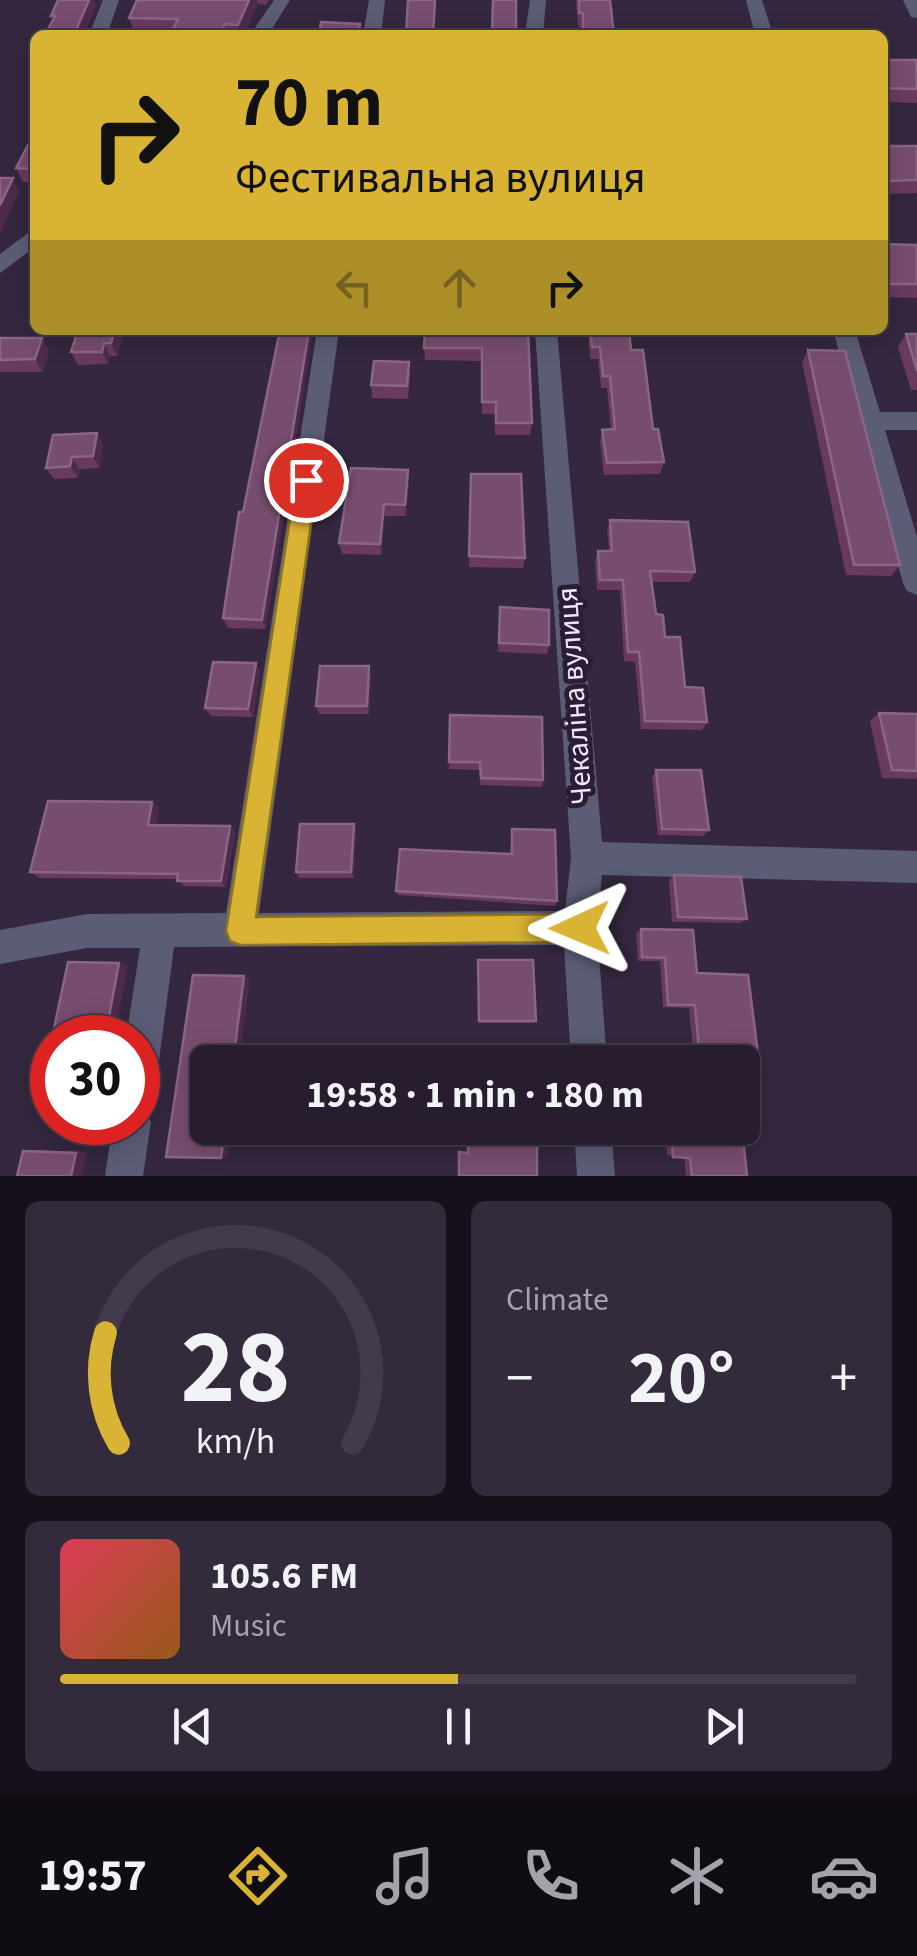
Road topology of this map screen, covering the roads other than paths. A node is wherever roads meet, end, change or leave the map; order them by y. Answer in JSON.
{"nodes":[{"id":1,"x":111,"y":0,"type":"edge"},
{"id":2,"x":282,"y":0,"type":"edge"},
{"id":3,"x":377,"y":0,"type":"edge"},
{"id":4,"x":538,"y":0,"type":"edge"},
{"id":5,"x":754,"y":0,"type":"edge"},
{"id":6,"x":911,"y":0,"type":"edge"},
{"id":7,"x":917,"y":14,"type":"edge"},
{"id":8,"x":100,"y":30,"type":"edge"},
{"id":9,"x":262,"y":30,"type":"edge"},
{"id":10,"x":373,"y":30,"type":"edge"},
{"id":11,"x":535,"y":30,"type":"edge"},
{"id":12,"x":763,"y":30,"type":"edge"},
{"id":13,"x":30,"y":239,"type":"edge"},
{"id":14,"x":0,"y":266,"type":"edge"},
{"id":15,"x":327,"y":335,"type":"edge"},
{"id":16,"x":546,"y":335,"type":"edge"},
{"id":17,"x":845,"y":335,"type":"edge"},
{"id":18,"x":868,"y":421,"type":"junction"},
{"id":19,"x":917,"y":421,"type":"edge"},
{"id":20,"x":917,"y":583,"type":"edge"},
{"id":21,"x":587,"y":858,"type":"junction"},
{"id":22,"x":917,"y":867,"type":"edge"},
{"id":23,"x":580,"y":928,"type":"junction"},
{"id":24,"x":159,"y":931,"type":"junction"},
{"id":25,"x":240,"y":931,"type":"junction"},
{"id":26,"x":0,"y":946,"type":"edge"},
{"id":27,"x":147,"y":1015,"type":"edge"},
{"id":28,"x":587,"y":1045,"type":"edge"},
{"id":29,"x":129,"y":1145,"type":"edge"},
{"id":30,"x":594,"y":1145,"type":"edge"},
{"id":31,"x":124,"y":1176,"type":"edge"},
{"id":32,"x":596,"y":1176,"type":"edge"}],
"edges":[{"from":1,"to":8,"type":"street"},
{"from":2,"to":9,"type":"street"},
{"from":3,"to":10,"type":"street"},
{"from":4,"to":11,"type":"street"},
{"from":5,"to":12,"type":"street"},
{"from":6,"to":7,"type":"street"},
{"from":13,"to":14,"type":"street"},
{"from":15,"to":25,"type":"street"},
{"from":16,"to":21,"type":"street","name":"Чекаліна вулиця"},
{"from":17,"to":18,"type":"street"},
{"from":18,"to":19,"type":"street"},
{"from":18,"to":20,"type":"street"},
{"from":21,"to":22,"type":"street"},
{"from":21,"to":23,"type":"street","name":"Чекаліна вулиця"},
{"from":23,"to":25,"type":"street"},
{"from":23,"to":28,"type":"street","name":"Чекаліна вулиця"},
{"from":24,"to":25,"type":"street"},
{"from":24,"to":26,"type":"street"},
{"from":24,"to":27,"type":"street"},
{"from":29,"to":31,"type":"street"},
{"from":30,"to":32,"type":"street"}]}
